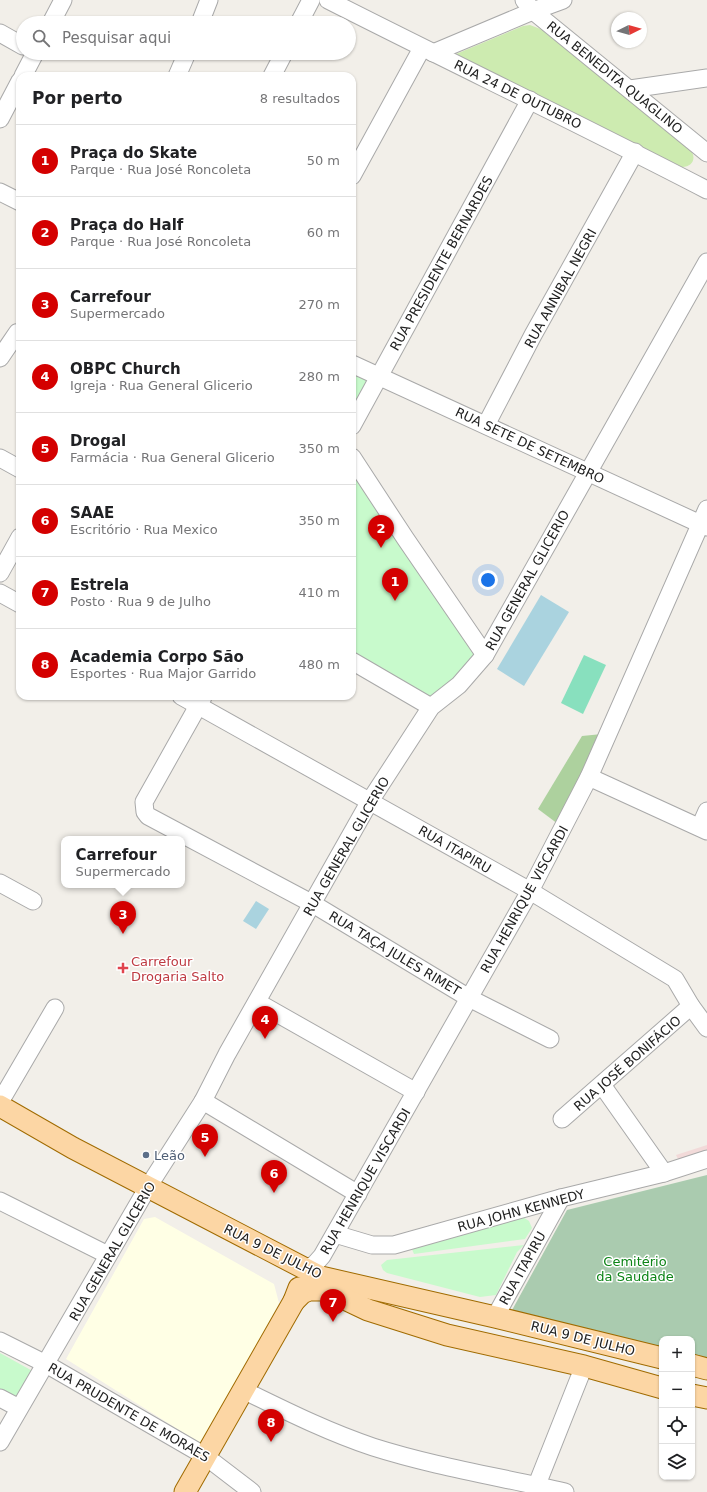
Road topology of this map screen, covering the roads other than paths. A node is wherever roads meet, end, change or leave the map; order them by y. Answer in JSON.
{"nodes":[{"id":1,"x":63,"y":0,"type":"edge"},
{"id":2,"x":209,"y":0,"type":"edge"},
{"id":3,"x":311,"y":0,"type":"edge"},
{"id":4,"x":328,"y":0,"type":"edge"},
{"id":5,"x":563,"y":0,"type":"edge"},
{"id":6,"x":529,"y":5,"type":"edge"},
{"id":7,"x":55,"y":16,"type":"edge"},
{"id":8,"x":203,"y":16,"type":"edge"},
{"id":9,"x":303,"y":16,"type":"edge"},
{"id":10,"x":0,"y":33,"type":"edge"},
{"id":11,"x":16,"y":42,"type":"edge"},
{"id":12,"x":428,"y":51,"type":"junction"},
{"id":13,"x":31,"y":60,"type":"edge"},
{"id":14,"x":184,"y":60,"type":"edge"},
{"id":15,"x":280,"y":60,"type":"edge"},
{"id":16,"x":25,"y":72,"type":"edge"},
{"id":17,"x":179,"y":72,"type":"edge"},
{"id":18,"x":274,"y":72,"type":"edge"},
{"id":19,"x":707,"y":78,"type":"edge"},
{"id":20,"x":16,"y":89,"type":"edge"},
{"id":21,"x":630,"y":89,"type":"junction"},
{"id":22,"x":530,"y":100,"type":"junction"},
{"id":23,"x":0,"y":119,"type":"edge"},
{"id":24,"x":635,"y":152,"type":"junction"},
{"id":25,"x":707,"y":153,"type":"edge"},
{"id":26,"x":356,"y":169,"type":"edge"},
{"id":27,"x":707,"y":190,"type":"edge"},
{"id":28,"x":0,"y":192,"type":"edge"},
{"id":29,"x":16,"y":200,"type":"edge"},
{"id":30,"x":707,"y":262,"type":"edge"},
{"id":31,"x":16,"y":334,"type":"edge"},
{"id":32,"x":0,"y":358,"type":"edge"},
{"id":33,"x":356,"y":366,"type":"edge"},
{"id":34,"x":380,"y":376,"type":"junction"},
{"id":35,"x":356,"y":419,"type":"edge"},
{"id":36,"x":486,"y":425,"type":"junction"},
{"id":37,"x":0,"y":458,"type":"edge"},
{"id":38,"x":356,"y":463,"type":"edge"},
{"id":39,"x":16,"y":467,"type":"edge"},
{"id":40,"x":588,"y":472,"type":"junction"},
{"id":41,"x":705,"y":520,"type":"edge"},
{"id":42,"x":16,"y":544,"type":"edge"},
{"id":43,"x":0,"y":573,"type":"edge"},
{"id":44,"x":0,"y":593,"type":"edge"},
{"id":45,"x":16,"y":602,"type":"edge"},
{"id":46,"x":485,"y":655,"type":"junction"},
{"id":47,"x":356,"y":663,"type":"edge"},
{"id":48,"x":201,"y":701,"type":"edge"},
{"id":49,"x":431,"y":707,"type":"junction"},
{"id":50,"x":589,"y":777,"type":"junction"},
{"id":51,"x":370,"y":801,"type":"junction"},
{"id":52,"x":707,"y":812,"type":"edge"},
{"id":53,"x":704,"y":829,"type":"edge"},
{"id":54,"x":0,"y":883,"type":"edge"},
{"id":55,"x":530,"y":891,"type":"junction"},
{"id":56,"x":33,"y":901,"type":"dead end"},
{"id":57,"x":313,"y":904,"type":"junction"},
{"id":58,"x":469,"y":998,"type":"junction"},
{"id":59,"x":257,"y":1002,"type":"junction"},
{"id":60,"x":691,"y":1006,"type":"junction"},
{"id":61,"x":55,"y":1008,"type":"dead end"},
{"id":62,"x":707,"y":1028,"type":"edge"},
{"id":63,"x":550,"y":1039,"type":"dead end"},
{"id":64,"x":602,"y":1085,"type":"junction"},
{"id":65,"x":416,"y":1092,"type":"junction"},
{"id":66,"x":203,"y":1101,"type":"junction"},
{"id":67,"x":0,"y":1102,"type":"edge"},
{"id":68,"x":0,"y":1106,"type":"edge"},
{"id":69,"x":562,"y":1119,"type":"dead end"},
{"id":70,"x":707,"y":1160,"type":"edge"},
{"id":71,"x":664,"y":1173,"type":"junction"},
{"id":72,"x":148,"y":1188,"type":"junction"},
{"id":73,"x":358,"y":1194,"type":"junction"},
{"id":74,"x":560,"y":1198,"type":"junction"},
{"id":75,"x":0,"y":1201,"type":"edge"},
{"id":76,"x":522,"y":1209,"type":"junction"},
{"id":77,"x":335,"y":1234,"type":"junction"},
{"id":78,"x":540,"y":1236,"type":"junction"},
{"id":79,"x":108,"y":1255,"type":"junction"},
{"id":80,"x":314,"y":1271,"type":"junction"},
{"id":81,"x":294,"y":1301,"type":"junction"},
{"id":82,"x":495,"y":1316,"type":"junction"},
{"id":83,"x":386,"y":1317,"type":"junction"},
{"id":84,"x":0,"y":1341,"type":"edge"},
{"id":85,"x":659,"y":1357,"type":"edge"},
{"id":86,"x":46,"y":1364,"type":"junction"},
{"id":87,"x":584,"y":1366,"type":"junction"},
{"id":88,"x":695,"y":1366,"type":"edge"},
{"id":89,"x":707,"y":1369,"type":"edge"},
{"id":90,"x":659,"y":1387,"type":"edge"},
{"id":91,"x":243,"y":1390,"type":"junction"},
{"id":92,"x":695,"y":1396,"type":"edge"},
{"id":93,"x":0,"y":1398,"type":"edge"},
{"id":94,"x":707,"y":1398,"type":"edge"},
{"id":95,"x":19,"y":1408,"type":"junction"},
{"id":96,"x":0,"y":1442,"type":"edge"},
{"id":97,"x":206,"y":1456,"type":"junction"},
{"id":98,"x":535,"y":1489,"type":"edge"},
{"id":99,"x":185,"y":1492,"type":"edge"},
{"id":100,"x":252,"y":1492,"type":"edge"},
{"id":101,"x":565,"y":1492,"type":"edge"}],
"edges":[{"from":1,"to":7,"type":"street"},
{"from":2,"to":8,"type":"street"},
{"from":3,"to":9,"type":"street"},
{"from":4,"to":12,"type":"street","name":"RUA 24 DE OUTUBRO"},
{"from":5,"to":6,"type":"street"},
{"from":6,"to":12,"type":"street"},
{"from":6,"to":21,"type":"street","name":"RUA BENEDITA QUAGLINO"},
{"from":10,"to":11,"type":"street"},
{"from":12,"to":22,"type":"street","name":"RUA 24 DE OUTUBRO"},
{"from":12,"to":26,"type":"street"},
{"from":13,"to":16,"type":"street"},
{"from":14,"to":17,"type":"street"},
{"from":15,"to":18,"type":"street"},
{"from":19,"to":21,"type":"street"},
{"from":20,"to":23,"type":"street"},
{"from":21,"to":25,"type":"street","name":"RUA BENEDITA QUAGLINO"},
{"from":22,"to":24,"type":"street","name":"RUA 24 DE OUTUBRO"},
{"from":22,"to":34,"type":"street","name":"RUA PRESIDENTE BERNARDES"},
{"from":24,"to":27,"type":"street","name":"RUA 24 DE OUTUBRO"},
{"from":24,"to":36,"type":"street","name":"RUA ANNIBAL NEGRI"},
{"from":28,"to":29,"type":"street"},
{"from":30,"to":40,"type":"street","name":"RUA GENERAL GLICERIO"},
{"from":31,"to":32,"type":"street"},
{"from":33,"to":34,"type":"street","name":"RUA SETE DE SETEMBRO"},
{"from":34,"to":35,"type":"street","name":"RUA PRESIDENTE BERNARDES"},
{"from":34,"to":36,"type":"street","name":"RUA SETE DE SETEMBRO"},
{"from":36,"to":40,"type":"street","name":"RUA SETE DE SETEMBRO"},
{"from":37,"to":39,"type":"street"},
{"from":38,"to":46,"type":"street"},
{"from":40,"to":41,"type":"street","name":"RUA SETE DE SETEMBRO"},
{"from":40,"to":46,"type":"street","name":"RUA GENERAL GLICERIO"},
{"from":41,"to":50,"type":"street","name":"RUA HENRIQUE VISCARDI"},
{"from":42,"to":43,"type":"street"},
{"from":44,"to":45,"type":"street"},
{"from":46,"to":49,"type":"street","name":"RUA GENERAL GLICERIO"},
{"from":47,"to":49,"type":"street"},
{"from":48,"to":51,"type":"street","name":"RUA ITAPIRU"},
{"from":48,"to":57,"type":"street","name":"RUA TAÇA JULES RIMET"},
{"from":49,"to":51,"type":"street","name":"RUA GENERAL GLICERIO"},
{"from":50,"to":53,"type":"street"},
{"from":50,"to":55,"type":"street","name":"RUA HENRIQUE VISCARDI"},
{"from":51,"to":55,"type":"street","name":"RUA ITAPIRU"},
{"from":51,"to":57,"type":"street","name":"RUA GENERAL GLICERIO"},
{"from":52,"to":53,"type":"street"},
{"from":54,"to":56,"type":"street"},
{"from":55,"to":58,"type":"street","name":"RUA HENRIQUE VISCARDI"},
{"from":55,"to":60,"type":"street","name":"RUA ITAPIRU"},
{"from":57,"to":58,"type":"street","name":"RUA TAÇA JULES RIMET"},
{"from":57,"to":59,"type":"street","name":"RUA GENERAL GLICERIO"},
{"from":58,"to":63,"type":"street","name":"RUA TAÇA JULES RIMET"},
{"from":58,"to":65,"type":"street","name":"RUA HENRIQUE VISCARDI"},
{"from":59,"to":65,"type":"street"},
{"from":59,"to":66,"type":"street","name":"RUA GENERAL GLICERIO"},
{"from":60,"to":62,"type":"street","name":"RUA ITAPIRU"},
{"from":60,"to":64,"type":"street","name":"RUA JOSÉ BONIFÁCIO"},
{"from":61,"to":67,"type":"street"},
{"from":64,"to":69,"type":"street","name":"RUA JOSÉ BONIFÁCIO"},
{"from":64,"to":71,"type":"street"},
{"from":65,"to":73,"type":"street","name":"RUA HENRIQUE VISCARDI"},
{"from":66,"to":72,"type":"street","name":"RUA GENERAL GLICERIO"},
{"from":66,"to":73,"type":"street"},
{"from":68,"to":72,"type":"main road","name":"RUA 9 DE JULHO"},
{"from":70,"to":71,"type":"street","name":"RUA JOHN KENNEDY"},
{"from":71,"to":74,"type":"street","name":"RUA JOHN KENNEDY"},
{"from":72,"to":79,"type":"street","name":"RUA GENERAL GLICERIO"},
{"from":72,"to":80,"type":"main road","name":"RUA 9 DE JULHO"},
{"from":73,"to":77,"type":"street","name":"RUA HENRIQUE VISCARDI"},
{"from":74,"to":76,"type":"street","name":"RUA JOHN KENNEDY"},
{"from":74,"to":78,"type":"street","name":"RUA ITAPIRU"},
{"from":75,"to":79,"type":"street"},
{"from":76,"to":77,"type":"street","name":"RUA JOHN KENNEDY"},
{"from":76,"to":78,"type":"street"},
{"from":77,"to":80,"type":"street","name":"RUA HENRIQUE VISCARDI"},
{"from":78,"to":82,"type":"street","name":"RUA ITAPIRU"},
{"from":79,"to":86,"type":"street","name":"RUA GENERAL GLICERIO"},
{"from":80,"to":81,"type":"main road","name":"RUA 9 DE JULHO"},
{"from":80,"to":81,"type":"main road"},
{"from":80,"to":82,"type":"main road","name":"RUA 9 DE JULHO"},
{"from":80,"to":83,"type":"main road","name":"RUA 9 DE JULHO"},
{"from":81,"to":91,"type":"main road"},
{"from":82,"to":83,"type":"main road"},
{"from":82,"to":85,"type":"main road","name":"RUA 9 DE JULHO"},
{"from":83,"to":87,"type":"main road","name":"RUA 9 DE JULHO"},
{"from":84,"to":86,"type":"street","name":"RUA PRUDENTE DE MORAES"},
{"from":86,"to":95,"type":"street","name":"RUA GENERAL GLICERIO"},
{"from":86,"to":97,"type":"street","name":"RUA PRUDENTE DE MORAES"},
{"from":87,"to":90,"type":"main road","name":"RUA 9 DE JULHO"},
{"from":87,"to":98,"type":"street"},
{"from":88,"to":89,"type":"main road"},
{"from":91,"to":97,"type":"main road"},
{"from":91,"to":98,"type":"street"},
{"from":92,"to":94,"type":"main road"},
{"from":93,"to":95,"type":"street"},
{"from":95,"to":96,"type":"street","name":"RUA GENERAL GLICERIO"},
{"from":97,"to":99,"type":"main road"},
{"from":97,"to":100,"type":"street","name":"RUA PRUDENTE DE MORAES"},
{"from":98,"to":101,"type":"street"}]}
